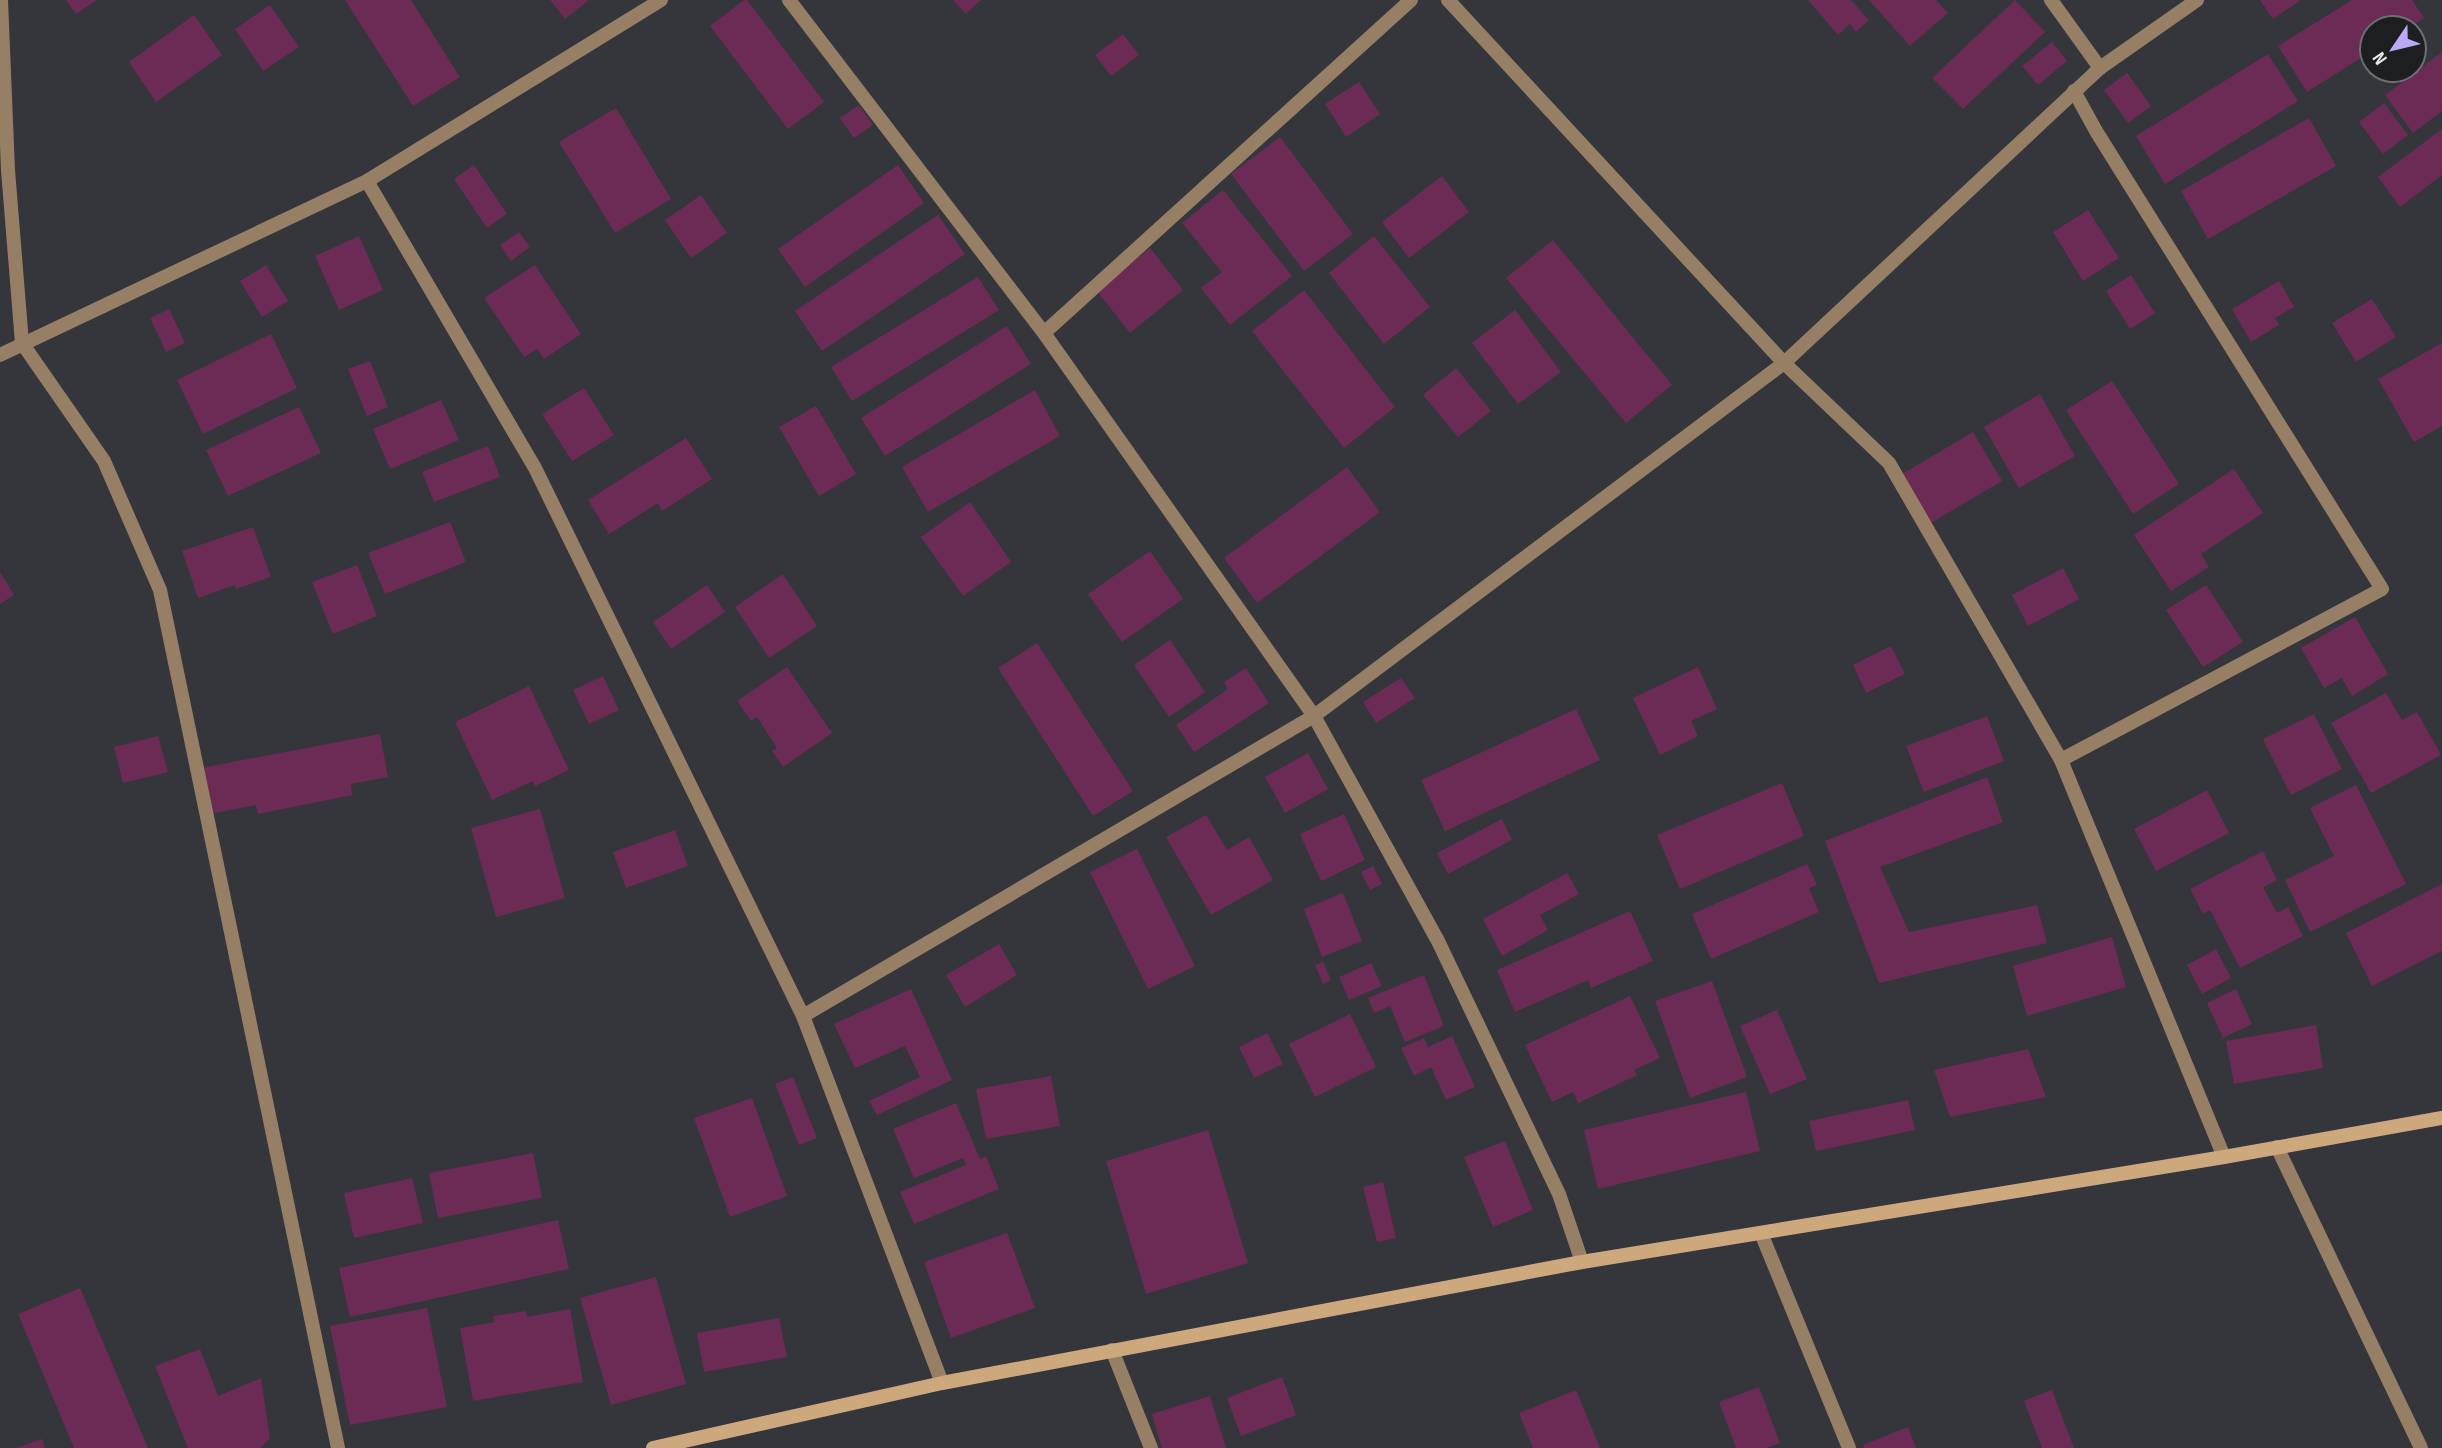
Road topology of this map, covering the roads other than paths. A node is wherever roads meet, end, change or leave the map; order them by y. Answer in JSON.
{"nodes":[{"id":1,"x":1,"y":0,"type":"edge"},
{"id":2,"x":661,"y":0,"type":"edge"},
{"id":3,"x":789,"y":0,"type":"edge"},
{"id":4,"x":1411,"y":0,"type":"edge"},
{"id":5,"x":1448,"y":0,"type":"edge"},
{"id":6,"x":2051,"y":0,"type":"edge"},
{"id":7,"x":2197,"y":0,"type":"edge"},
{"id":8,"x":2100,"y":68,"type":"junction"},
{"id":9,"x":2074,"y":91,"type":"junction"},
{"id":10,"x":367,"y":181,"type":"junction"},
{"id":11,"x":1044,"y":333,"type":"junction"},
{"id":12,"x":22,"y":343,"type":"junction"},
{"id":13,"x":0,"y":355,"type":"edge"},
{"id":14,"x":1784,"y":363,"type":"junction"},
{"id":15,"x":1314,"y":716,"type":"junction"},
{"id":16,"x":2061,"y":760,"type":"junction"},
{"id":17,"x":803,"y":1016,"type":"junction"},
{"id":18,"x":2442,"y":1118,"type":"edge"},
{"id":19,"x":2277,"y":1147,"type":"junction"},
{"id":20,"x":2224,"y":1157,"type":"junction"},
{"id":21,"x":1761,"y":1233,"type":"junction"},
{"id":22,"x":1582,"y":1262,"type":"junction"},
{"id":23,"x":1112,"y":1350,"type":"junction"},
{"id":24,"x":942,"y":1383,"type":"junction"},
{"id":25,"x":338,"y":1448,"type":"edge"},
{"id":26,"x":653,"y":1448,"type":"edge"},
{"id":27,"x":1151,"y":1448,"type":"edge"},
{"id":28,"x":1849,"y":1448,"type":"edge"},
{"id":29,"x":2421,"y":1448,"type":"edge"}],
"edges":[{"from":1,"to":12,"type":"street"},
{"from":2,"to":10,"type":"street"},
{"from":3,"to":11,"type":"street"},
{"from":4,"to":11,"type":"street"},
{"from":5,"to":14,"type":"street"},
{"from":6,"to":8,"type":"street"},
{"from":7,"to":8,"type":"street"},
{"from":8,"to":9,"type":"street"},
{"from":9,"to":14,"type":"street"},
{"from":9,"to":16,"type":"street"},
{"from":10,"to":12,"type":"street"},
{"from":10,"to":17,"type":"street"},
{"from":11,"to":15,"type":"street"},
{"from":12,"to":13,"type":"street"},
{"from":12,"to":25,"type":"street"},
{"from":14,"to":15,"type":"street"},
{"from":14,"to":16,"type":"street"},
{"from":15,"to":17,"type":"street"},
{"from":15,"to":22,"type":"street"},
{"from":16,"to":20,"type":"street"},
{"from":17,"to":24,"type":"street"},
{"from":18,"to":19,"type":"street"},
{"from":19,"to":20,"type":"street"},
{"from":19,"to":29,"type":"street"},
{"from":20,"to":21,"type":"street"},
{"from":21,"to":22,"type":"street"},
{"from":21,"to":28,"type":"street"},
{"from":22,"to":23,"type":"street"},
{"from":23,"to":24,"type":"street"},
{"from":23,"to":27,"type":"street"},
{"from":24,"to":26,"type":"street"}]}
